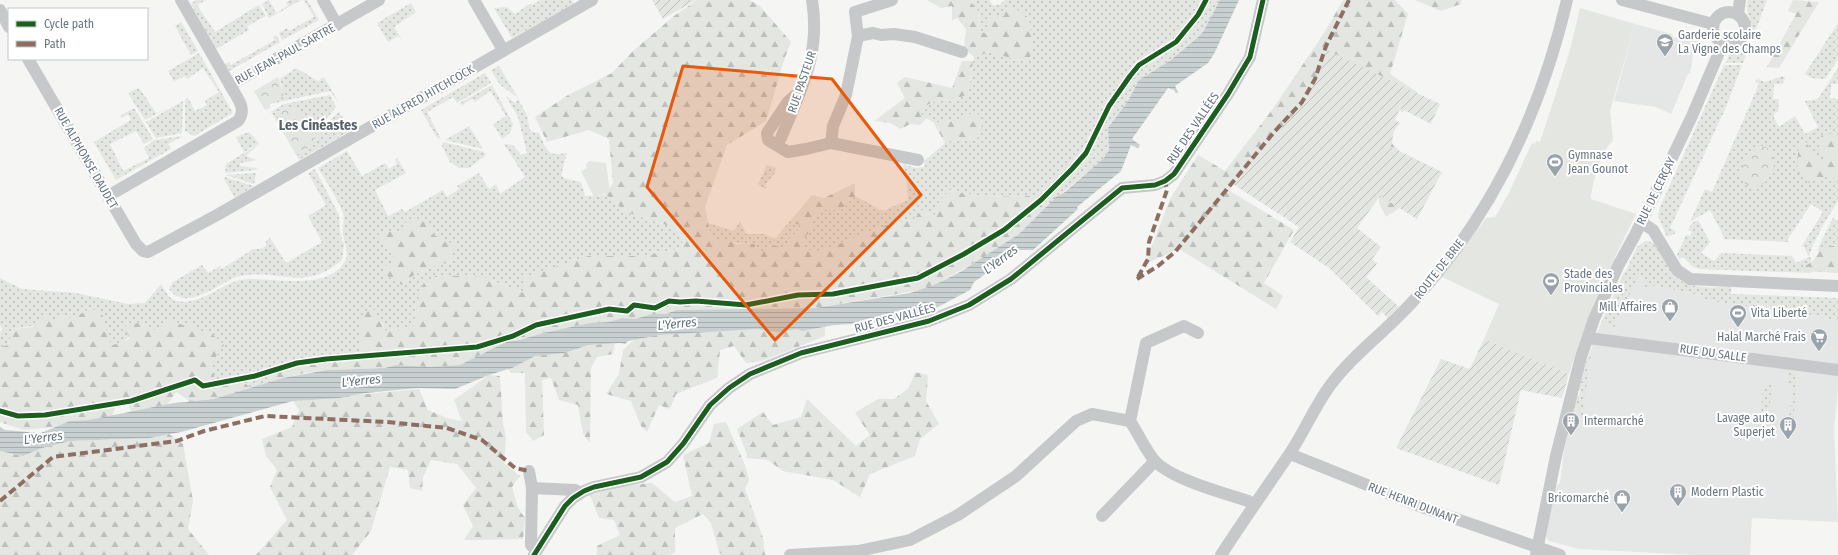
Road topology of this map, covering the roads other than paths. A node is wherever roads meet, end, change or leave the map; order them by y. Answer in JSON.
{"nodes":[{"id":1,"x":181,"y":0,"type":"edge"},
{"id":2,"x":323,"y":0,"type":"edge"},
{"id":3,"x":379,"y":0,"type":"edge"},
{"id":4,"x":474,"y":0,"type":"edge"},
{"id":5,"x":592,"y":0,"type":"edge"},
{"id":6,"x":812,"y":0,"type":"edge"},
{"id":7,"x":892,"y":0,"type":"edge"},
{"id":8,"x":1263,"y":0,"type":"edge"},
{"id":9,"x":1567,"y":0,"type":"edge"},
{"id":10,"x":1622,"y":0,"type":"edge"},
{"id":11,"x":1739,"y":0,"type":"edge"},
{"id":12,"x":0,"y":10,"type":"edge"},
{"id":13,"x":1734,"y":13,"type":"junction"},
{"id":14,"x":1713,"y":24,"type":"junction"},
{"id":15,"x":8,"y":25,"type":"edge"},
{"id":16,"x":337,"y":25,"type":"junction"},
{"id":17,"x":858,"y":36,"type":"junction"},
{"id":18,"x":1723,"y":43,"type":"junction"},
{"id":19,"x":503,"y":50,"type":"junction"},
{"id":20,"x":962,"y":52,"type":"dead end"},
{"id":21,"x":29,"y":60,"type":"edge"},
{"id":22,"x":230,"y":85,"type":"junction"},
{"id":23,"x":800,"y":91,"type":"junction"},
{"id":24,"x":781,"y":138,"type":"dead end"},
{"id":25,"x":831,"y":143,"type":"junction"},
{"id":26,"x":918,"y":160,"type":"dead end"},
{"id":27,"x":108,"y":196,"type":"junction"},
{"id":28,"x":1641,"y":222,"type":"junction"},
{"id":29,"x":148,"y":252,"type":"joint"},
{"id":30,"x":1838,"y":286,"type":"edge"},
{"id":31,"x":1198,"y":333,"type":"dead end"},
{"id":32,"x":1588,"y":338,"type":"junction"},
{"id":33,"x":1838,"y":370,"type":"edge"},
{"id":34,"x":1130,"y":421,"type":"junction"},
{"id":35,"x":1290,"y":454,"type":"junction"},
{"id":36,"x":1155,"y":461,"type":"junction"},
{"id":37,"x":529,"y":471,"type":"dead end"},
{"id":38,"x":532,"y":488,"type":"junction"},
{"id":39,"x":580,"y":494,"type":"junction"},
{"id":40,"x":1254,"y":505,"type":"junction"},
{"id":41,"x":1102,"y":516,"type":"dead end"},
{"id":42,"x":535,"y":552,"type":"edge"},
{"id":43,"x":1537,"y":552,"type":"edge"},
{"id":44,"x":790,"y":555,"type":"edge"},
{"id":45,"x":1221,"y":555,"type":"edge"},
{"id":46,"x":1560,"y":555,"type":"edge"}],
"edges":[{"from":1,"to":22,"type":"street"},
{"from":2,"to":16,"type":"street"},
{"from":3,"to":16,"type":"street","name":"RUE JEAN-PAUL SARTRE"},
{"from":4,"to":19,"type":"street"},
{"from":5,"to":19,"type":"street","name":"RUE ALFRED HITCHCOCK"},
{"from":6,"to":23,"type":"street","name":"RUE PASTEUR"},
{"from":7,"to":17,"type":"street"},
{"from":8,"to":39,"type":"street","name":"RUE DES VALLÉES"},
{"from":9,"to":35,"type":"street","name":"ROUTE DE BRIE"},
{"from":10,"to":14,"type":"street"},
{"from":11,"to":13,"type":"street"},
{"from":12,"to":15,"type":"street"},
{"from":13,"to":14,"type":"street"},
{"from":13,"to":18,"type":"street"},
{"from":14,"to":18,"type":"street"},
{"from":16,"to":22,"type":"street","name":"RUE JEAN-PAUL SARTRE"},
{"from":17,"to":20,"type":"street"},
{"from":17,"to":25,"type":"street"},
{"from":18,"to":28,"type":"street","name":"RUE DE CERÇAY"},
{"from":19,"to":29,"type":"street","name":"RUE ALFRED HITCHCOCK"},
{"from":21,"to":27,"type":"street","name":"RUE ALPHONSE DAUDET"},
{"from":22,"to":27,"type":"street","name":"RUE JEAN-PAUL SARTRE"},
{"from":23,"to":24,"type":"street","name":"RUE PASTEUR"},
{"from":23,"to":25,"type":"street"},
{"from":25,"to":26,"type":"street"},
{"from":27,"to":29,"type":"street","name":"RUE ALPHONSE DAUDET"},
{"from":28,"to":30,"type":"street"},
{"from":28,"to":32,"type":"street","name":"RUE DE CERÇAY"},
{"from":31,"to":34,"type":"street"},
{"from":32,"to":33,"type":"street","name":"RUE DU SALLE"},
{"from":32,"to":43,"type":"street","name":"RUE DE CERÇAY"},
{"from":34,"to":36,"type":"street"},
{"from":34,"to":44,"type":"street"},
{"from":35,"to":40,"type":"street","name":"ROUTE DE BRIE"},
{"from":35,"to":43,"type":"street","name":"RUE HENRI DUNANT"},
{"from":36,"to":40,"type":"street"},
{"from":36,"to":41,"type":"street"},
{"from":37,"to":38,"type":"street"},
{"from":38,"to":39,"type":"street"},
{"from":38,"to":42,"type":"street"},
{"from":39,"to":42,"type":"street","name":"RUE DES VALLÉES"},
{"from":40,"to":45,"type":"street","name":"ROUTE DE BRIE"},
{"from":43,"to":46,"type":"street","name":"RUE HENRI DUNANT"}]}
